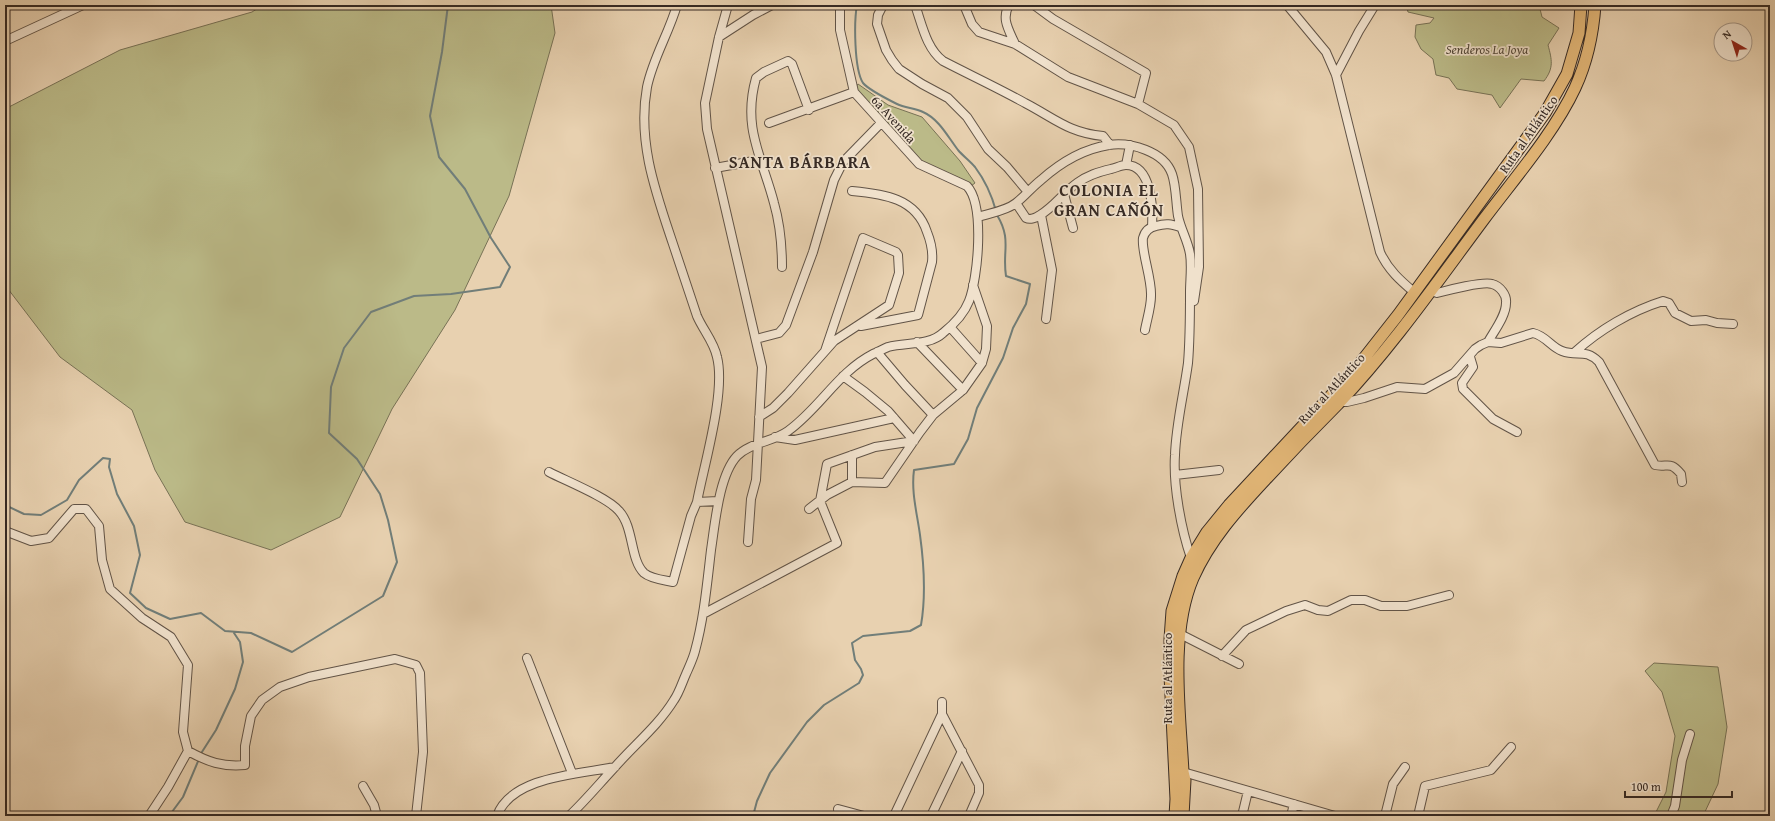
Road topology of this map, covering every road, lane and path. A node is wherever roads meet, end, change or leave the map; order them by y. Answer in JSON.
{"nodes":[{"id":1,"x":83,"y":5,"type":"edge"},
{"id":2,"x":677,"y":5,"type":"edge"},
{"id":3,"x":728,"y":5,"type":"edge"},
{"id":4,"x":772,"y":5,"type":"edge"},
{"id":5,"x":840,"y":5,"type":"edge"},
{"id":6,"x":883,"y":5,"type":"edge"},
{"id":7,"x":915,"y":5,"type":"edge"},
{"id":8,"x":964,"y":5,"type":"edge"},
{"id":9,"x":1009,"y":5,"type":"edge"},
{"id":10,"x":1034,"y":5,"type":"edge"},
{"id":11,"x":1287,"y":5,"type":"edge"},
{"id":12,"x":1375,"y":5,"type":"edge"},
{"id":13,"x":1581,"y":5,"type":"edge"},
{"id":14,"x":1595,"y":5,"type":"edge"},
{"id":15,"x":719,"y":37,"type":"junction"},
{"id":16,"x":5,"y":41,"type":"edge"},
{"id":17,"x":1015,"y":44,"type":"junction"},
{"id":18,"x":1336,"y":75,"type":"junction"},
{"id":19,"x":854,"y":92,"type":"junction"},
{"id":20,"x":1138,"y":104,"type":"junction"},
{"id":21,"x":809,"y":110,"type":"junction"},
{"id":22,"x":770,"y":123,"type":"dead end"},
{"id":23,"x":881,"y":123,"type":"junction"},
{"id":24,"x":1110,"y":145,"type":"junction"},
{"id":25,"x":1130,"y":145,"type":"junction"},
{"id":26,"x":759,"y":160,"type":"junction"},
{"id":27,"x":1126,"y":165,"type":"junction"},
{"id":28,"x":715,"y":168,"type":"junction"},
{"id":29,"x":852,"y":191,"type":"dead end"},
{"id":30,"x":1028,"y":192,"type":"junction"},
{"id":31,"x":1064,"y":194,"type":"junction"},
{"id":32,"x":1016,"y":203,"type":"junction"},
{"id":33,"x":1041,"y":215,"type":"junction"},
{"id":34,"x":981,"y":216,"type":"junction"},
{"id":35,"x":1152,"y":227,"type":"junction"},
{"id":36,"x":1180,"y":227,"type":"junction"},
{"id":37,"x":1073,"y":228,"type":"dead end"},
{"id":38,"x":782,"y":267,"type":"dead end"},
{"id":39,"x":973,"y":285,"type":"junction"},
{"id":40,"x":1432,"y":291,"type":"junction"},
{"id":41,"x":1415,"y":293,"type":"junction"},
{"id":42,"x":1046,"y":319,"type":"dead end"},
{"id":43,"x":1733,"y":324,"type":"dead end"},
{"id":44,"x":855,"y":327,"type":"junction"},
{"id":45,"x":950,"y":327,"type":"junction"},
{"id":46,"x":1145,"y":330,"type":"dead end"},
{"id":47,"x":1190,"y":332,"type":"junction"},
{"id":48,"x":756,"y":339,"type":"junction"},
{"id":49,"x":917,"y":342,"type":"junction"},
{"id":50,"x":1488,"y":342,"type":"junction"},
{"id":51,"x":825,"y":350,"type":"junction"},
{"id":52,"x":877,"y":352,"type":"junction"},
{"id":53,"x":1575,"y":352,"type":"junction"},
{"id":54,"x":1470,"y":357,"type":"junction"},
{"id":55,"x":982,"y":363,"type":"junction"},
{"id":56,"x":843,"y":376,"type":"junction"},
{"id":57,"x":963,"y":390,"type":"junction"},
{"id":58,"x":1339,"y":402,"type":"junction"},
{"id":59,"x":933,"y":415,"type":"junction"},
{"id":60,"x":759,"y":418,"type":"junction"},
{"id":61,"x":894,"y":418,"type":"junction"},
{"id":62,"x":1517,"y":432,"type":"dead end"},
{"id":63,"x":774,"y":437,"type":"junction"},
{"id":64,"x":914,"y":441,"type":"junction"},
{"id":65,"x":758,"y":444,"type":"junction"},
{"id":66,"x":852,"y":455,"type":"junction"},
{"id":67,"x":1219,"y":470,"type":"dead end"},
{"id":68,"x":549,"y":472,"type":"dead end"},
{"id":69,"x":1175,"y":476,"type":"junction"},
{"id":70,"x":852,"y":482,"type":"junction"},
{"id":71,"x":1682,"y":482,"type":"dead end"},
{"id":72,"x":718,"y":501,"type":"junction"},
{"id":73,"x":820,"y":501,"type":"junction"},
{"id":74,"x":697,"y":502,"type":"junction"},
{"id":75,"x":809,"y":509,"type":"dead end"},
{"id":76,"x":5,"y":531,"type":"edge"},
{"id":77,"x":748,"y":542,"type":"dead end"},
{"id":78,"x":1191,"y":558,"type":"junction"},
{"id":79,"x":1449,"y":595,"type":"dead end"},
{"id":80,"x":703,"y":614,"type":"junction"},
{"id":81,"x":1180,"y":634,"type":"junction"},
{"id":82,"x":1222,"y":656,"type":"junction"},
{"id":83,"x":528,"y":658,"type":"dead end"},
{"id":84,"x":1239,"y":664,"type":"dead end"},
{"id":85,"x":942,"y":702,"type":"dead end"},
{"id":86,"x":942,"y":714,"type":"junction"},
{"id":87,"x":1690,"y":734,"type":"dead end"},
{"id":88,"x":1511,"y":747,"type":"dead end"},
{"id":89,"x":962,"y":751,"type":"junction"},
{"id":90,"x":191,"y":753,"type":"junction"},
{"id":91,"x":1405,"y":766,"type":"dead end"},
{"id":92,"x":615,"y":767,"type":"junction"},
{"id":93,"x":1183,"y":772,"type":"junction"},
{"id":94,"x":572,"y":773,"type":"junction"},
{"id":95,"x":363,"y":786,"type":"dead end"},
{"id":96,"x":1248,"y":791,"type":"junction"},
{"id":97,"x":1294,"y":804,"type":"junction"},
{"id":98,"x":838,"y":809,"type":"dead end"},
{"id":99,"x":149,"y":816,"type":"edge"},
{"id":100,"x":377,"y":816,"type":"edge"},
{"id":101,"x":416,"y":816,"type":"edge"},
{"id":102,"x":497,"y":816,"type":"edge"},
{"id":103,"x":569,"y":816,"type":"edge"},
{"id":104,"x":864,"y":816,"type":"edge"},
{"id":105,"x":894,"y":816,"type":"edge"},
{"id":106,"x":931,"y":816,"type":"edge"},
{"id":107,"x":969,"y":816,"type":"edge"},
{"id":108,"x":1176,"y":816,"type":"edge"},
{"id":109,"x":1183,"y":816,"type":"edge"},
{"id":110,"x":1242,"y":816,"type":"edge"},
{"id":111,"x":1292,"y":816,"type":"edge"},
{"id":112,"x":1334,"y":816,"type":"edge"},
{"id":113,"x":1385,"y":816,"type":"edge"},
{"id":114,"x":1418,"y":816,"type":"edge"},
{"id":115,"x":1671,"y":816,"type":"edge"}],
"edges":[{"from":1,"to":16,"type":"street"},
{"from":2,"to":74,"type":"street"},
{"from":3,"to":15,"type":"street"},
{"from":4,"to":15,"type":"street"},
{"from":5,"to":19,"type":"street","name":"6a Avenida"},
{"from":6,"to":30,"type":"street"},
{"from":7,"to":24,"type":"street"},
{"from":8,"to":17,"type":"street"},
{"from":9,"to":17,"type":"street"},
{"from":10,"to":20,"type":"street"},
{"from":11,"to":18,"type":"street"},
{"from":12,"to":18,"type":"street"},
{"from":13,"to":41,"type":"highway","name":"Ruta al Atlántico"},
{"from":14,"to":40,"type":"highway","name":"Ruta al Atlántico"},
{"from":15,"to":28,"type":"street"},
{"from":17,"to":20,"type":"street"},
{"from":18,"to":41,"type":"street"},
{"from":19,"to":21,"type":"street"},
{"from":19,"to":23,"type":"street","name":"6a Avenida"},
{"from":20,"to":47,"type":"street"},
{"from":21,"to":22,"type":"street"},
{"from":21,"to":26,"type":"street"},
{"from":23,"to":34,"type":"street","name":"6a Avenida"},
{"from":23,"to":48,"type":"street"},
{"from":24,"to":25,"type":"street"},
{"from":24,"to":30,"type":"street"},
{"from":25,"to":27,"type":"street"},
{"from":25,"to":36,"type":"street"},
{"from":26,"to":28,"type":"street"},
{"from":26,"to":38,"type":"street"},
{"from":27,"to":31,"type":"street"},
{"from":27,"to":35,"type":"street"},
{"from":28,"to":48,"type":"street"},
{"from":29,"to":44,"type":"street"},
{"from":30,"to":32,"type":"street"},
{"from":31,"to":33,"type":"street"},
{"from":31,"to":37,"type":"street"},
{"from":32,"to":33,"type":"street"},
{"from":32,"to":34,"type":"street"},
{"from":33,"to":42,"type":"street"},
{"from":34,"to":39,"type":"street","name":"6a Avenida"},
{"from":35,"to":36,"type":"street"},
{"from":35,"to":46,"type":"street"},
{"from":36,"to":47,"type":"street"},
{"from":39,"to":45,"type":"street"},
{"from":39,"to":55,"type":"street"},
{"from":40,"to":50,"type":"street"},
{"from":40,"to":58,"type":"highway","name":"Ruta al Atlántico"},
{"from":41,"to":78,"type":"highway","name":"Ruta al Atlántico"},
{"from":43,"to":53,"type":"street"},
{"from":44,"to":51,"type":"street"},
{"from":44,"to":51,"type":"street"},
{"from":45,"to":49,"type":"street"},
{"from":45,"to":55,"type":"street"},
{"from":47,"to":69,"type":"street"},
{"from":48,"to":60,"type":"street"},
{"from":49,"to":52,"type":"street"},
{"from":49,"to":57,"type":"street"},
{"from":50,"to":53,"type":"street"},
{"from":50,"to":54,"type":"street"},
{"from":51,"to":60,"type":"street"},
{"from":52,"to":56,"type":"street"},
{"from":52,"to":59,"type":"street"},
{"from":53,"to":71,"type":"street"},
{"from":54,"to":58,"type":"street"},
{"from":54,"to":62,"type":"street"},
{"from":55,"to":57,"type":"street"},
{"from":56,"to":61,"type":"street"},
{"from":56,"to":63,"type":"street"},
{"from":57,"to":59,"type":"street"},
{"from":58,"to":81,"type":"highway","name":"Ruta al Atlántico"},
{"from":59,"to":64,"type":"street"},
{"from":60,"to":65,"type":"street"},
{"from":61,"to":63,"type":"street"},
{"from":61,"to":64,"type":"street"},
{"from":63,"to":65,"type":"street"},
{"from":64,"to":66,"type":"street"},
{"from":64,"to":70,"type":"street"},
{"from":65,"to":72,"type":"street"},
{"from":65,"to":77,"type":"street"},
{"from":66,"to":70,"type":"street"},
{"from":66,"to":73,"type":"street"},
{"from":67,"to":69,"type":"street"},
{"from":68,"to":74,"type":"street"},
{"from":69,"to":78,"type":"street"},
{"from":70,"to":73,"type":"street"},
{"from":72,"to":74,"type":"street"},
{"from":72,"to":80,"type":"street"},
{"from":73,"to":75,"type":"street"},
{"from":73,"to":80,"type":"street"},
{"from":76,"to":90,"type":"street"},
{"from":78,"to":108,"type":"highway","name":"Ruta al Atlántico"},
{"from":79,"to":82,"type":"street"},
{"from":80,"to":92,"type":"street"},
{"from":81,"to":82,"type":"street"},
{"from":81,"to":93,"type":"highway","name":"Ruta al Atlántico"},
{"from":82,"to":84,"type":"street"},
{"from":83,"to":94,"type":"street"},
{"from":85,"to":86,"type":"street"},
{"from":86,"to":89,"type":"street"},
{"from":86,"to":105,"type":"street"},
{"from":87,"to":115,"type":"street"},
{"from":88,"to":114,"type":"street"},
{"from":89,"to":106,"type":"street"},
{"from":89,"to":107,"type":"street"},
{"from":90,"to":99,"type":"street"},
{"from":90,"to":101,"type":"street"},
{"from":91,"to":113,"type":"street"},
{"from":92,"to":94,"type":"street"},
{"from":92,"to":103,"type":"street"},
{"from":93,"to":96,"type":"street"},
{"from":93,"to":109,"type":"highway","name":"Ruta al Atlántico"},
{"from":94,"to":102,"type":"street"},
{"from":95,"to":100,"type":"street"},
{"from":96,"to":97,"type":"street"},
{"from":96,"to":110,"type":"street"},
{"from":97,"to":111,"type":"street"},
{"from":97,"to":112,"type":"street"},
{"from":98,"to":104,"type":"street"}]}
